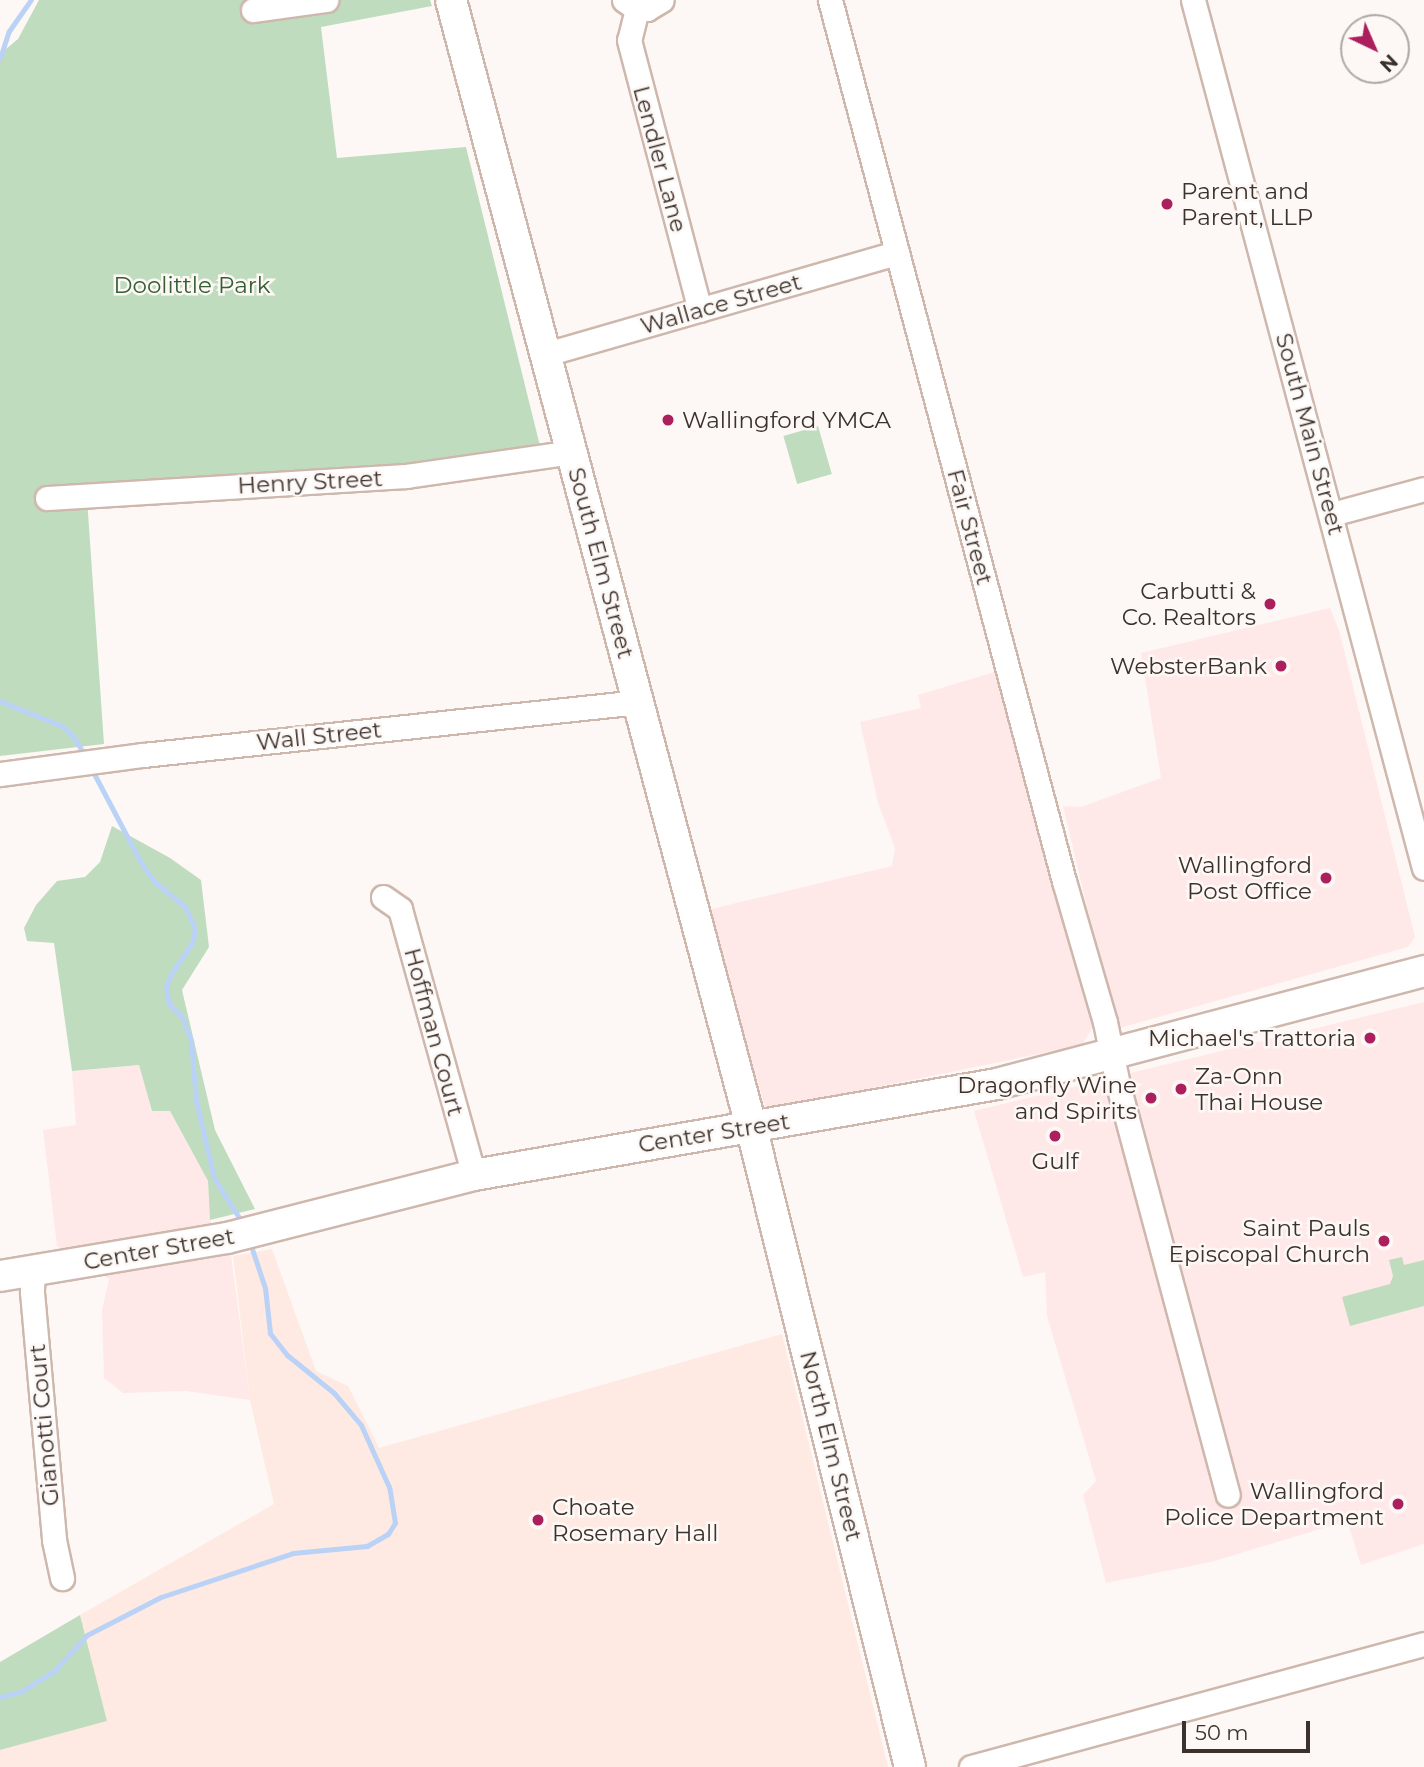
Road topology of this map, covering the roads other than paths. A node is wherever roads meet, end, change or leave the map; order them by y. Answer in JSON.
{"nodes":[{"id":1,"x":326,"y":0,"type":"edge"},
{"id":2,"x":451,"y":0,"type":"edge"},
{"id":3,"x":662,"y":0,"type":"edge"},
{"id":4,"x":830,"y":0,"type":"edge"},
{"id":5,"x":1193,"y":0,"type":"edge"},
{"id":6,"x":630,"y":4,"type":"edge"},
{"id":7,"x":253,"y":10,"type":"dead end"},
{"id":8,"x":897,"y":253,"type":"junction"},
{"id":9,"x":700,"y":310,"type":"junction"},
{"id":10,"x":546,"y":354,"type":"junction"},
{"id":11,"x":572,"y":452,"type":"junction"},
{"id":12,"x":1424,"y":489,"type":"edge"},
{"id":13,"x":47,"y":498,"type":"dead end"},
{"id":14,"x":1332,"y":514,"type":"junction"},
{"id":15,"x":639,"y":702,"type":"junction"},
{"id":16,"x":0,"y":774,"type":"edge"},
{"id":17,"x":1424,"y":868,"type":"edge"},
{"id":18,"x":383,"y":897,"type":"dead end"},
{"id":19,"x":1424,"y":971,"type":"edge"},
{"id":20,"x":1112,"y":1053,"type":"junction"},
{"id":21,"x":751,"y":1126,"type":"junction"},
{"id":22,"x":474,"y":1175,"type":"junction"},
{"id":23,"x":33,"y":1270,"type":"junction"},
{"id":24,"x":0,"y":1276,"type":"edge"},
{"id":25,"x":1228,"y":1495,"type":"dead end"},
{"id":26,"x":62,"y":1578,"type":"dead end"},
{"id":27,"x":1424,"y":1644,"type":"edge"},
{"id":28,"x":910,"y":1767,"type":"edge"},
{"id":29,"x":971,"y":1767,"type":"edge"}],
"edges":[{"from":1,"to":7,"type":"street"},
{"from":2,"to":10,"type":"main road","name":"South Elm Street"},
{"from":3,"to":6,"type":"street","name":"Lendler Lane"},
{"from":4,"to":8,"type":"street","name":"Fair Street"},
{"from":5,"to":14,"type":"street","name":"South Main Street"},
{"from":6,"to":9,"type":"street","name":"Lendler Lane"},
{"from":8,"to":9,"type":"street","name":"Wallace Street"},
{"from":8,"to":20,"type":"street","name":"Fair Street"},
{"from":9,"to":10,"type":"street","name":"Wallace Street"},
{"from":10,"to":11,"type":"main road","name":"South Elm Street"},
{"from":11,"to":13,"type":"street","name":"Henry Street"},
{"from":11,"to":15,"type":"main road","name":"South Elm Street"},
{"from":12,"to":14,"type":"street"},
{"from":14,"to":17,"type":"street","name":"South Main Street"},
{"from":15,"to":16,"type":"street","name":"Wall Street"},
{"from":15,"to":21,"type":"main road","name":"South Elm Street"},
{"from":18,"to":22,"type":"street","name":"Hoffman Court"},
{"from":19,"to":20,"type":"main road","name":"Center Street"},
{"from":20,"to":21,"type":"main road","name":"Center Street"},
{"from":20,"to":25,"type":"street","name":"Fair Street"},
{"from":21,"to":22,"type":"main road","name":"Center Street"},
{"from":21,"to":28,"type":"main road","name":"North Elm Street"},
{"from":22,"to":23,"type":"main road","name":"Center Street"},
{"from":23,"to":24,"type":"main road","name":"Center Street"},
{"from":23,"to":26,"type":"street","name":"Gianotti Court"},
{"from":27,"to":29,"type":"street"}]}
